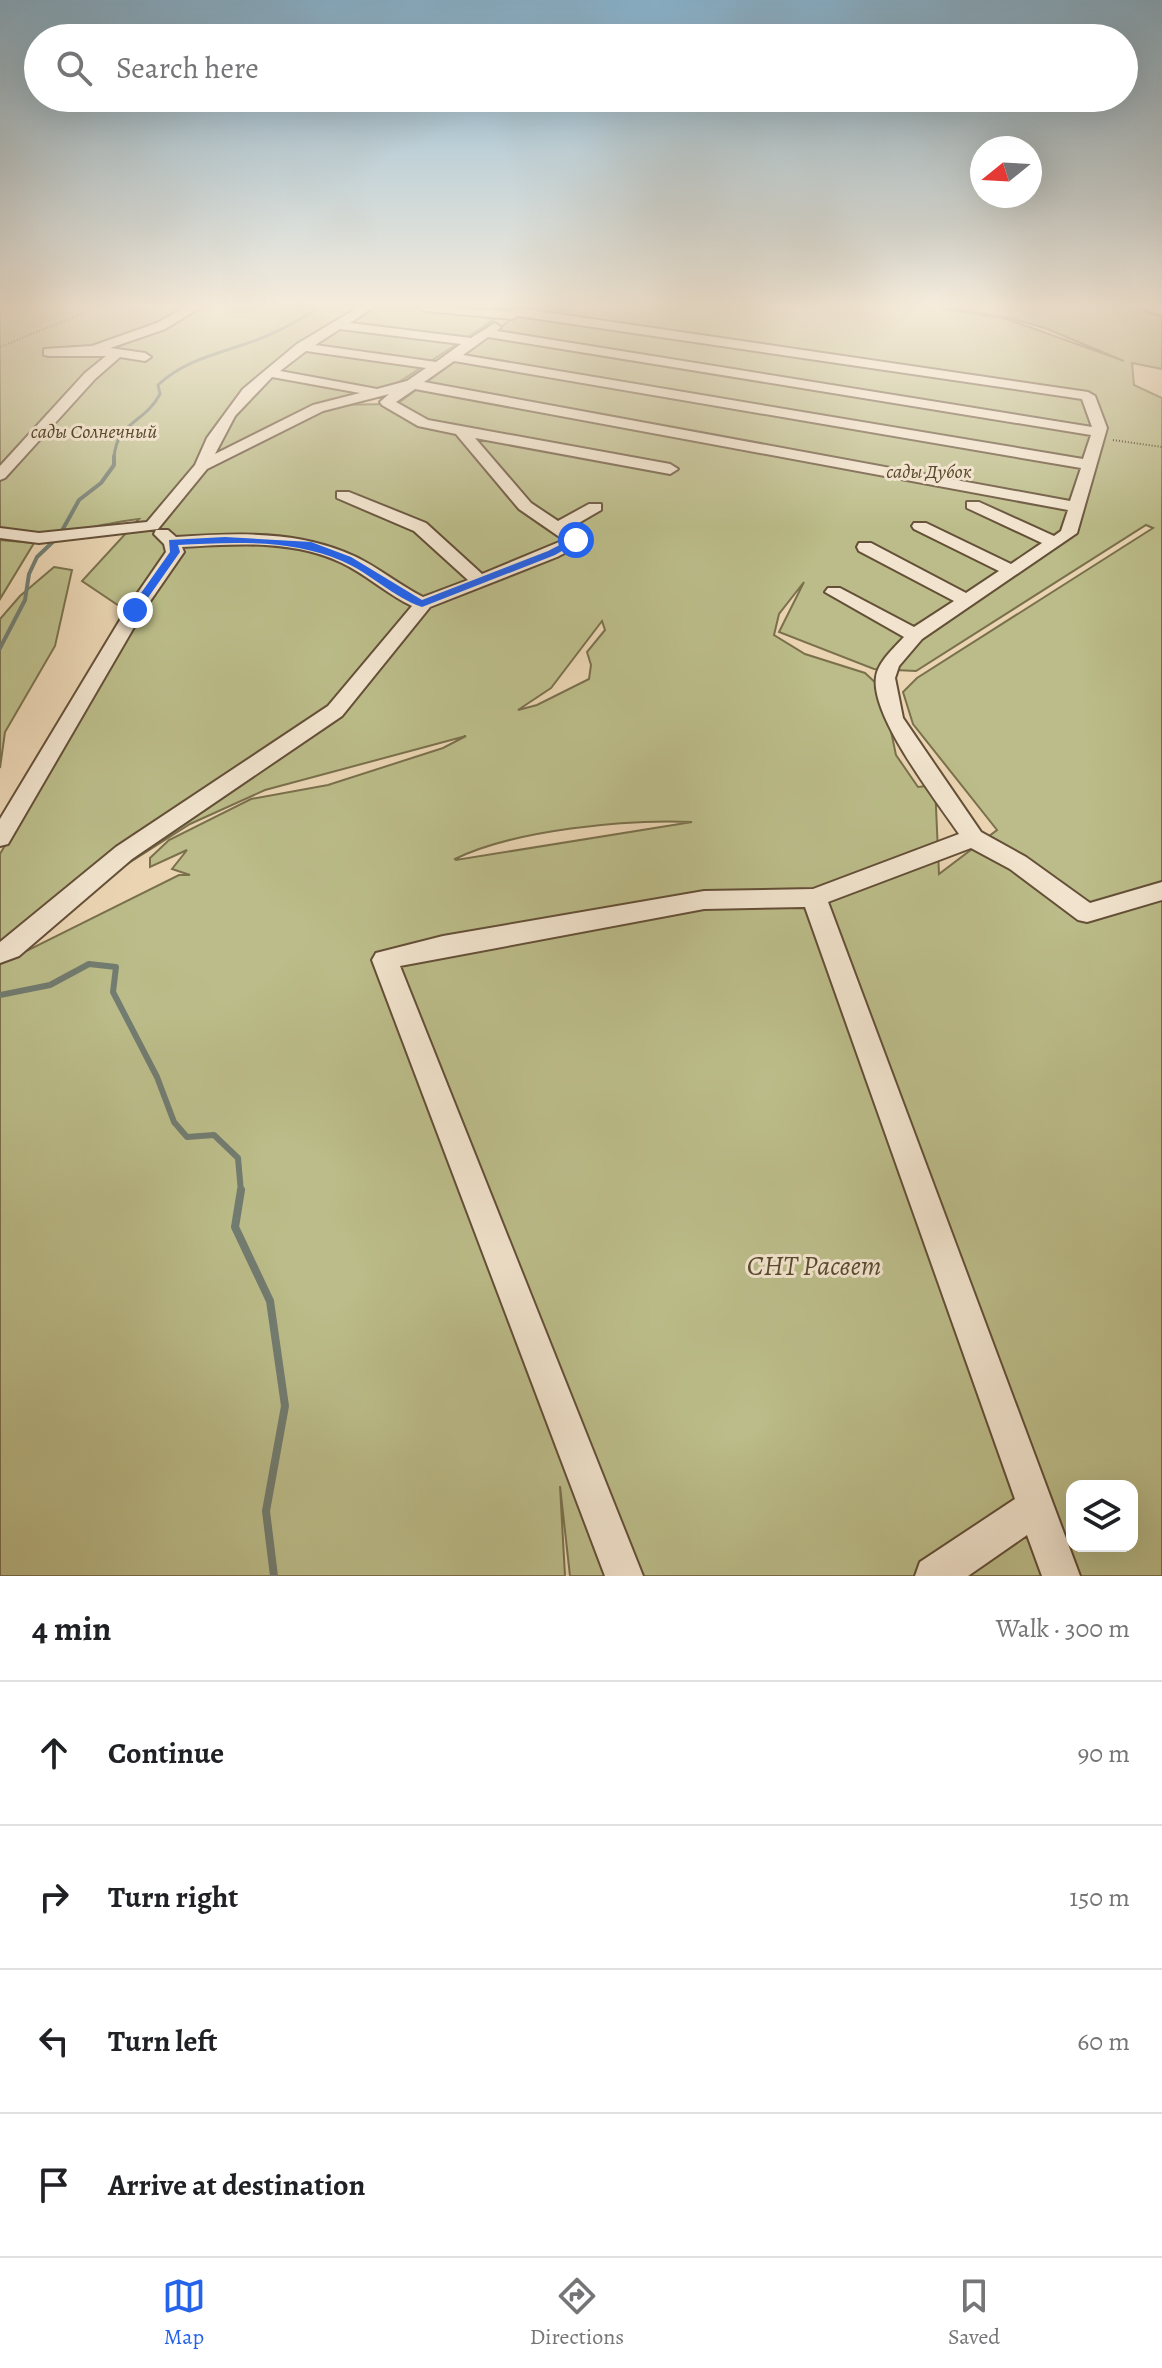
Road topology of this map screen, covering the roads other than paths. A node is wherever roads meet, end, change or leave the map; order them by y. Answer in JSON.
{"nodes":[{"id":1,"x":86,"y":381,"type":"edge"},
{"id":2,"x":262,"y":381,"type":"edge"},
{"id":3,"x":313,"y":381,"type":"edge"},
{"id":4,"x":417,"y":381,"type":"edge"},
{"id":5,"x":560,"y":381,"type":"edge"},
{"id":6,"x":754,"y":381,"type":"edge"},
{"id":7,"x":984,"y":381,"type":"edge"},
{"id":8,"x":412,"y":384,"type":"junction"},
{"id":9,"x":385,"y":393,"type":"junction"},
{"id":10,"x":461,"y":431,"type":"junction"},
{"id":11,"x":1099,"y":434,"type":"junction"},
{"id":12,"x":1089,"y":465,"type":"junction"},
{"id":13,"x":202,"y":466,"type":"junction"},
{"id":14,"x":670,"y":469,"type":"dead end"},
{"id":15,"x":0,"y":475,"type":"edge"},
{"id":16,"x":343,"y":495,"type":"dead end"},
{"id":17,"x":973,"y":505,"type":"dead end"},
{"id":18,"x":595,"y":507,"type":"dead end"},
{"id":19,"x":1077,"y":507,"type":"junction"},
{"id":20,"x":152,"y":526,"type":"junction"},
{"id":21,"x":920,"y":526,"type":"dead end"},
{"id":22,"x":558,"y":528,"type":"junction"},
{"id":23,"x":0,"y":533,"type":"edge"},
{"id":24,"x":172,"y":542,"type":"junction"},
{"id":25,"x":1054,"y":542,"type":"junction"},
{"id":26,"x":865,"y":547,"type":"dead end"},
{"id":27,"x":1010,"y":570,"type":"junction"},
{"id":28,"x":480,"y":581,"type":"junction"},
{"id":29,"x":834,"y":592,"type":"dead end"},
{"id":30,"x":965,"y":600,"type":"junction"},
{"id":31,"x":422,"y":604,"type":"junction"},
{"id":32,"x":915,"y":635,"type":"junction"},
{"id":33,"x":0,"y":838,"type":"edge"},
{"id":34,"x":973,"y":838,"type":"junction"},
{"id":35,"x":1162,"y":891,"type":"edge"},
{"id":36,"x":814,"y":898,"type":"junction"},
{"id":37,"x":0,"y":953,"type":"edge"},
{"id":38,"x":1036,"y":1507,"type":"junction"},
{"id":39,"x":624,"y":1576,"type":"edge"},
{"id":40,"x":934,"y":1576,"type":"edge"},
{"id":41,"x":1061,"y":1576,"type":"edge"}],
"edges":[{"from":1,"to":15,"type":"street"},
{"from":2,"to":13,"type":"street"},
{"from":3,"to":9,"type":"street"},
{"from":4,"to":8,"type":"street"},
{"from":5,"to":12,"type":"street"},
{"from":6,"to":11,"type":"street"},
{"from":7,"to":11,"type":"street"},
{"from":8,"to":9,"type":"street"},
{"from":8,"to":10,"type":"street"},
{"from":8,"to":19,"type":"street"},
{"from":9,"to":13,"type":"street"},
{"from":10,"to":14,"type":"street"},
{"from":10,"to":22,"type":"street"},
{"from":11,"to":12,"type":"street"},
{"from":12,"to":19,"type":"street"},
{"from":13,"to":20,"type":"street"},
{"from":16,"to":28,"type":"street"},
{"from":17,"to":25,"type":"street"},
{"from":18,"to":22,"type":"street"},
{"from":19,"to":25,"type":"street"},
{"from":20,"to":23,"type":"street"},
{"from":20,"to":24,"type":"street"},
{"from":21,"to":27,"type":"street"},
{"from":22,"to":28,"type":"street"},
{"from":24,"to":31,"type":"street"},
{"from":24,"to":33,"type":"street"},
{"from":25,"to":27,"type":"street"},
{"from":26,"to":30,"type":"street"},
{"from":27,"to":30,"type":"street"},
{"from":28,"to":31,"type":"street"},
{"from":29,"to":32,"type":"street"},
{"from":30,"to":32,"type":"street"},
{"from":31,"to":37,"type":"street"},
{"from":32,"to":34,"type":"street"},
{"from":34,"to":35,"type":"street"},
{"from":34,"to":36,"type":"street"},
{"from":36,"to":38,"type":"street"},
{"from":36,"to":39,"type":"street"},
{"from":38,"to":40,"type":"street"},
{"from":38,"to":41,"type":"street"}]}
